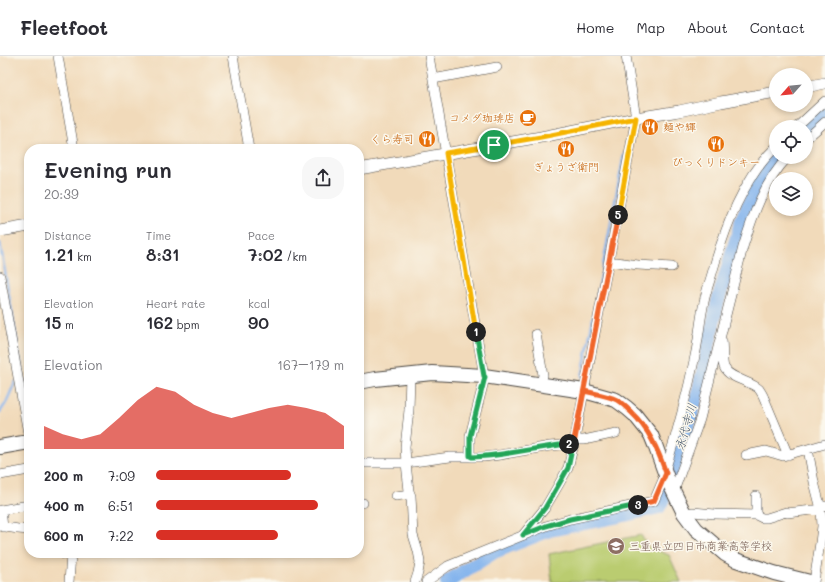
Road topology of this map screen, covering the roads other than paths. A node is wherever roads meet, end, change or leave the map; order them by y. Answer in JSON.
{"nodes":[{"id":1,"x":58,"y":56,"type":"edge"},
{"id":2,"x":232,"y":56,"type":"edge"},
{"id":3,"x":430,"y":56,"type":"edge"},
{"id":4,"x":626,"y":56,"type":"edge"},
{"id":5,"x":497,"y":67,"type":"dead end"},
{"id":6,"x":434,"y":79,"type":"junction"},
{"id":7,"x":825,"y":83,"type":"edge"},
{"id":8,"x":813,"y":86,"type":"edge"},
{"id":9,"x":769,"y":93,"type":"edge"},
{"id":10,"x":825,"y":101,"type":"edge"},
{"id":11,"x":636,"y":118,"type":"junction"},
{"id":12,"x":805,"y":120,"type":"edge"},
{"id":13,"x":825,"y":122,"type":"edge"},
{"id":14,"x":813,"y":133,"type":"edge"},
{"id":15,"x":73,"y":144,"type":"edge"},
{"id":16,"x":248,"y":144,"type":"edge"},
{"id":17,"x":446,"y":153,"type":"junction"},
{"id":18,"x":769,"y":155,"type":"edge"},
{"id":19,"x":782,"y":164,"type":"edge"},
{"id":20,"x":364,"y":168,"type":"edge"},
{"id":21,"x":24,"y":227,"type":"edge"},
{"id":22,"x":0,"y":231,"type":"edge"},
{"id":23,"x":609,"y":262,"type":"junction"},
{"id":24,"x":672,"y":266,"type":"dead end"},
{"id":25,"x":0,"y":276,"type":"edge"},
{"id":26,"x":536,"y":334,"type":"dead end"},
{"id":27,"x":721,"y":334,"type":"junction"},
{"id":28,"x":410,"y":375,"type":"junction"},
{"id":29,"x":484,"y":379,"type":"junction"},
{"id":30,"x":364,"y":381,"type":"edge"},
{"id":31,"x":541,"y":384,"type":"junction"},
{"id":32,"x":584,"y":391,"type":"junction"},
{"id":33,"x":24,"y":412,"type":"edge"},
{"id":34,"x":616,"y":433,"type":"dead end"},
{"id":35,"x":24,"y":441,"type":"edge"},
{"id":36,"x":574,"y":442,"type":"junction"},
{"id":37,"x":825,"y":444,"type":"edge"},
{"id":38,"x":0,"y":447,"type":"edge"},
{"id":39,"x":808,"y":449,"type":"junction"},
{"id":40,"x":746,"y":455,"type":"dead end"},
{"id":41,"x":788,"y":455,"type":"junction"},
{"id":42,"x":470,"y":456,"type":"junction"},
{"id":43,"x":364,"y":463,"type":"edge"},
{"id":44,"x":406,"y":463,"type":"junction"},
{"id":45,"x":24,"y":471,"type":"edge"},
{"id":46,"x":0,"y":475,"type":"edge"},
{"id":47,"x":669,"y":480,"type":"junction"},
{"id":48,"x":410,"y":494,"type":"junction"},
{"id":49,"x":396,"y":496,"type":"dead end"},
{"id":50,"x":756,"y":496,"type":"dead end"},
{"id":51,"x":24,"y":506,"type":"edge"},
{"id":52,"x":823,"y":507,"type":"edge"},
{"id":53,"x":684,"y":513,"type":"junction"},
{"id":54,"x":756,"y":515,"type":"junction"},
{"id":55,"x":2,"y":527,"type":"edge"},
{"id":56,"x":24,"y":530,"type":"edge"},
{"id":57,"x":523,"y":535,"type":"junction"},
{"id":58,"x":70,"y":558,"type":"edge"},
{"id":59,"x":69,"y":582,"type":"edge"},
{"id":60,"x":415,"y":582,"type":"edge"},
{"id":61,"x":426,"y":582,"type":"edge"},
{"id":62,"x":810,"y":582,"type":"edge"},
{"id":63,"x":814,"y":582,"type":"edge"}],
"edges":[{"from":1,"to":15,"type":"street"},
{"from":2,"to":16,"type":"street"},
{"from":3,"to":6,"type":"street"},
{"from":4,"to":11,"type":"street"},
{"from":5,"to":6,"type":"street"},
{"from":6,"to":17,"type":"street"},
{"from":7,"to":8,"type":"street"},
{"from":9,"to":11,"type":"street"},
{"from":10,"to":12,"type":"street"},
{"from":11,"to":17,"type":"street"},
{"from":11,"to":23,"type":"street"},
{"from":13,"to":14,"type":"street"},
{"from":17,"to":20,"type":"street"},
{"from":17,"to":29,"type":"street"},
{"from":18,"to":47,"type":"street"},
{"from":19,"to":27,"type":"street"},
{"from":21,"to":22,"type":"street"},
{"from":23,"to":24,"type":"street"},
{"from":23,"to":32,"type":"street"},
{"from":25,"to":33,"type":"street"},
{"from":26,"to":31,"type":"street"},
{"from":27,"to":41,"type":"street"},
{"from":27,"to":47,"type":"street"},
{"from":28,"to":29,"type":"main road"},
{"from":28,"to":30,"type":"main road"},
{"from":28,"to":44,"type":"street"},
{"from":29,"to":31,"type":"main road"},
{"from":29,"to":42,"type":"street"},
{"from":31,"to":32,"type":"main road"},
{"from":32,"to":36,"type":"street"},
{"from":32,"to":47,"type":"main road"},
{"from":34,"to":36,"type":"street"},
{"from":35,"to":38,"type":"main road"},
{"from":36,"to":42,"type":"street"},
{"from":36,"to":57,"type":"street"},
{"from":37,"to":39,"type":"street"},
{"from":39,"to":41,"type":"street"},
{"from":39,"to":52,"type":"street"},
{"from":40,"to":41,"type":"street"},
{"from":42,"to":44,"type":"street"},
{"from":43,"to":44,"type":"street"},
{"from":44,"to":48,"type":"street"},
{"from":45,"to":46,"type":"street"},
{"from":47,"to":53,"type":"main road"},
{"from":47,"to":57,"type":"street"},
{"from":48,"to":49,"type":"street"},
{"from":48,"to":60,"type":"street"},
{"from":50,"to":54,"type":"street"},
{"from":51,"to":55,"type":"street"},
{"from":52,"to":54,"type":"street"},
{"from":52,"to":63,"type":"street"},
{"from":53,"to":54,"type":"street"},
{"from":53,"to":62,"type":"main road"},
{"from":55,"to":56,"type":"street"},
{"from":57,"to":61,"type":"street"},
{"from":58,"to":59,"type":"street"}]}
